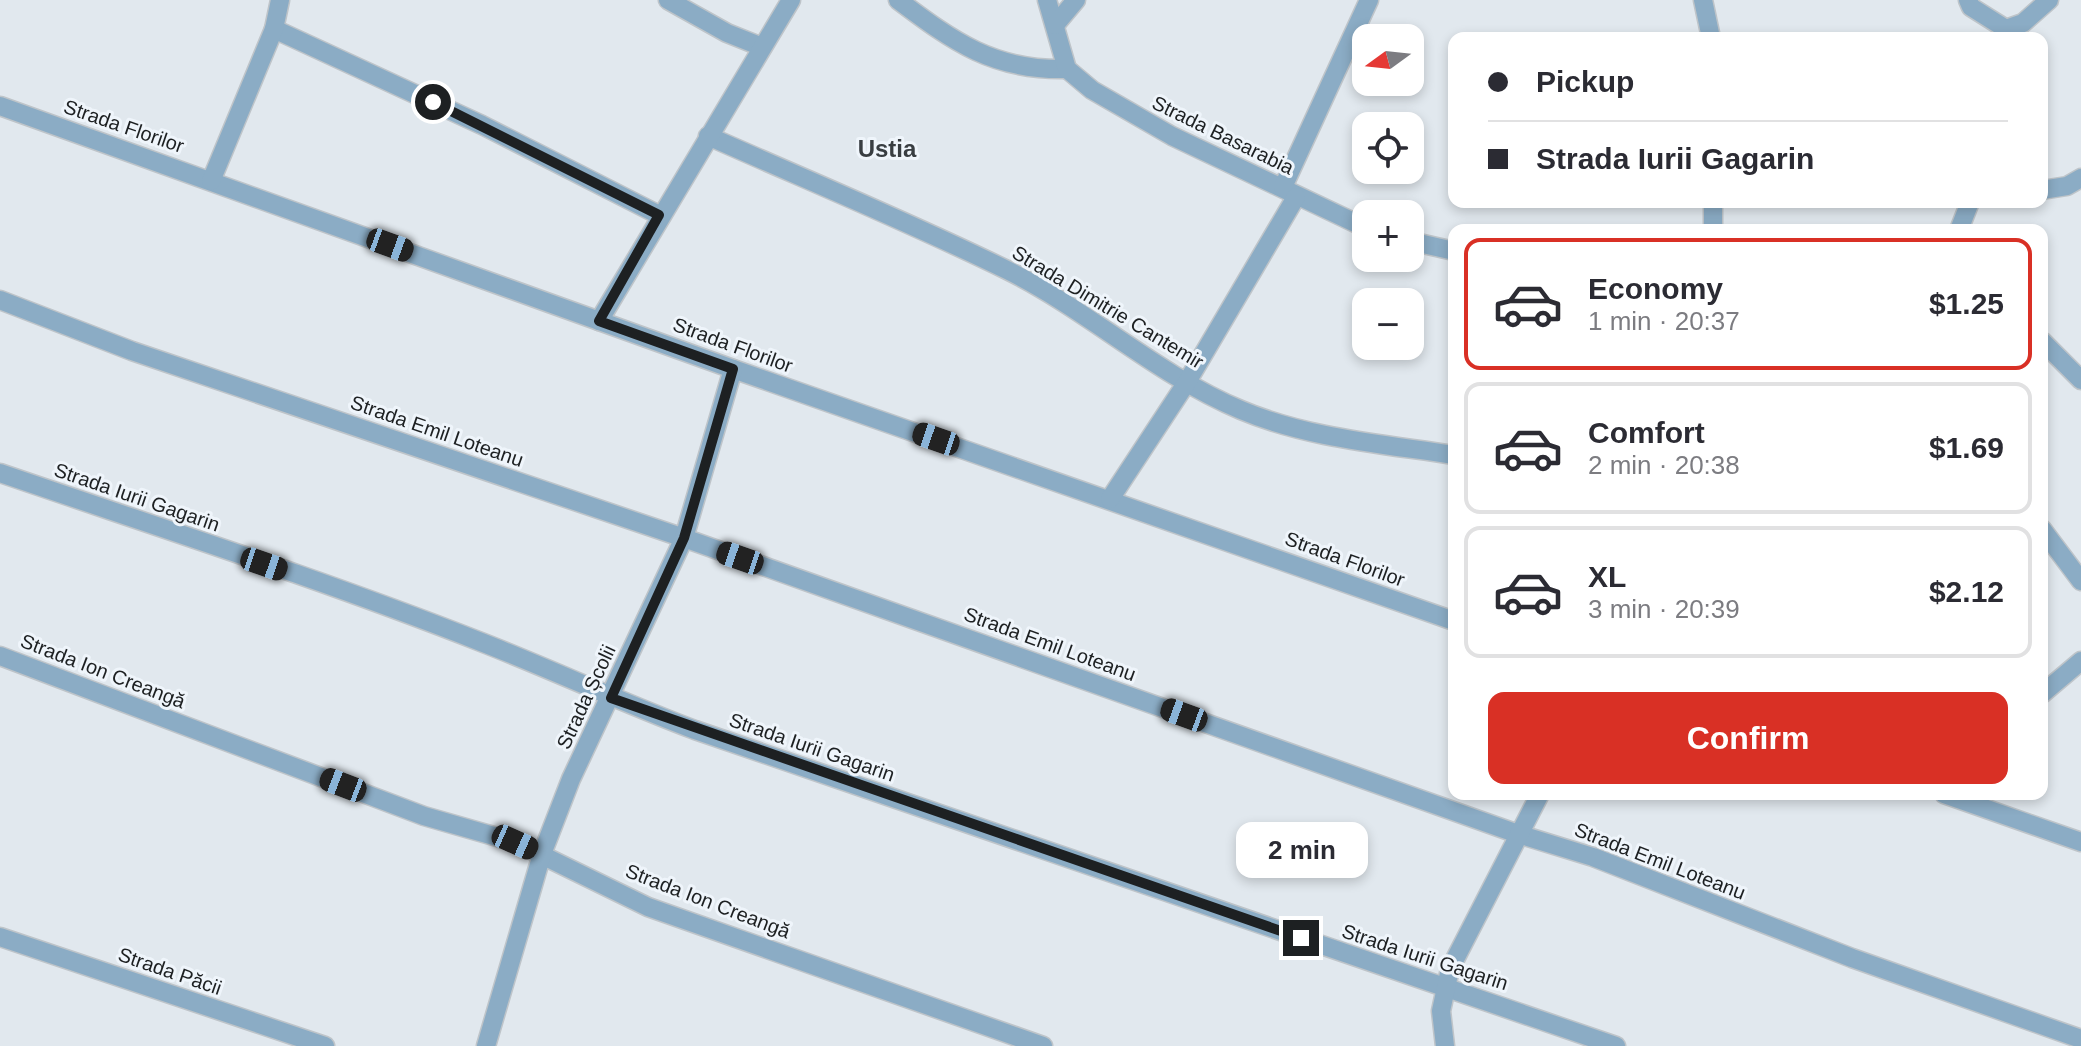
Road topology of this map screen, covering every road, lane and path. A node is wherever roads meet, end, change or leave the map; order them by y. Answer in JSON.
{"nodes":[{"id":1,"x":280,"y":0,"type":"edge"},
{"id":2,"x":668,"y":0,"type":"edge"},
{"id":3,"x":791,"y":0,"type":"edge"},
{"id":4,"x":898,"y":0,"type":"edge"},
{"id":5,"x":1047,"y":0,"type":"edge"},
{"id":6,"x":1076,"y":0,"type":"edge"},
{"id":7,"x":1369,"y":0,"type":"edge"},
{"id":8,"x":1703,"y":0,"type":"edge"},
{"id":9,"x":1968,"y":0,"type":"edge"},
{"id":10,"x":2049,"y":0,"type":"edge"},
{"id":11,"x":1055,"y":25,"type":"junction"},
{"id":12,"x":274,"y":29,"type":"junction"},
{"id":13,"x":1710,"y":32,"type":"edge"},
{"id":14,"x":2002,"y":32,"type":"edge"},
{"id":15,"x":2008,"y":32,"type":"edge"},
{"id":16,"x":762,"y":47,"type":"junction"},
{"id":17,"x":1067,"y":69,"type":"junction"},
{"id":18,"x":0,"y":106,"type":"edge"},
{"id":19,"x":708,"y":136,"type":"junction"},
{"id":20,"x":2081,"y":178,"type":"edge"},
{"id":21,"x":211,"y":181,"type":"junction"},
{"id":22,"x":2048,"y":189,"type":"edge"},
{"id":23,"x":1290,"y":192,"type":"junction"},
{"id":24,"x":659,"y":215,"type":"junction"},
{"id":25,"x":1352,"y":221,"type":"edge"},
{"id":26,"x":1424,"y":244,"type":"edge"},
{"id":27,"x":1448,"y":250,"type":"edge"},
{"id":28,"x":0,"y":300,"type":"edge"},
{"id":29,"x":599,"y":321,"type":"junction"},
{"id":30,"x":2048,"y":347,"type":"edge"},
{"id":31,"x":733,"y":369,"type":"junction"},
{"id":32,"x":2081,"y":380,"type":"edge"},
{"id":33,"x":1187,"y":382,"type":"junction"},
{"id":34,"x":1448,"y":454,"type":"edge"},
{"id":35,"x":0,"y":473,"type":"edge"},
{"id":36,"x":1110,"y":499,"type":"junction"},
{"id":37,"x":2048,"y":537,"type":"edge"},
{"id":38,"x":684,"y":538,"type":"junction"},
{"id":39,"x":2081,"y":581,"type":"edge"},
{"id":40,"x":1448,"y":619,"type":"edge"},
{"id":41,"x":0,"y":656,"type":"edge"},
{"id":42,"x":2081,"y":661,"type":"edge"},
{"id":43,"x":2048,"y":689,"type":"edge"},
{"id":44,"x":611,"y":698,"type":"junction"},
{"id":45,"x":1537,"y":800,"type":"edge"},
{"id":46,"x":1961,"y":800,"type":"edge"},
{"id":47,"x":1518,"y":834,"type":"junction"},
{"id":48,"x":2081,"y":842,"type":"edge"},
{"id":49,"x":542,"y":854,"type":"junction"},
{"id":50,"x":0,"y":937,"type":"edge"},
{"id":51,"x":1444,"y":987,"type":"junction"},
{"id":52,"x":2081,"y":1039,"type":"edge"},
{"id":53,"x":325,"y":1046,"type":"edge"},
{"id":54,"x":486,"y":1046,"type":"edge"},
{"id":55,"x":1043,"y":1046,"type":"edge"},
{"id":56,"x":1445,"y":1046,"type":"edge"},
{"id":57,"x":1616,"y":1046,"type":"edge"}],
"edges":[{"from":1,"to":12,"type":"street"},
{"from":2,"to":16,"type":"street"},
{"from":3,"to":16,"type":"street"},
{"from":4,"to":17,"type":"street"},
{"from":5,"to":11,"type":"street"},
{"from":6,"to":11,"type":"street"},
{"from":7,"to":23,"type":"street"},
{"from":8,"to":13,"type":"street"},
{"from":9,"to":14,"type":"street"},
{"from":10,"to":15,"type":"street"},
{"from":11,"to":17,"type":"street"},
{"from":12,"to":21,"type":"street"},
{"from":12,"to":24,"type":"street"},
{"from":16,"to":19,"type":"street"},
{"from":17,"to":23,"type":"street","name":"Strada Basarabia"},
{"from":18,"to":21,"type":"street","name":"Strada Florilor"},
{"from":19,"to":24,"type":"street"},
{"from":19,"to":33,"type":"street","name":"Strada Dimitrie Cantemir"},
{"from":20,"to":22,"type":"street"},
{"from":21,"to":29,"type":"street","name":"Strada Florilor"},
{"from":23,"to":25,"type":"street","name":"Strada Basarabia"},
{"from":23,"to":33,"type":"street"},
{"from":24,"to":29,"type":"street"},
{"from":26,"to":27,"type":"street"},
{"from":28,"to":38,"type":"street","name":"Strada Emil Loteanu"},
{"from":29,"to":31,"type":"street","name":"Strada Florilor"},
{"from":30,"to":32,"type":"street"},
{"from":31,"to":36,"type":"street","name":"Strada Florilor"},
{"from":31,"to":38,"type":"street","name":"Strada Școlii"},
{"from":33,"to":34,"type":"street","name":"Strada Dimitrie Cantemir"},
{"from":33,"to":36,"type":"street"},
{"from":35,"to":44,"type":"street","name":"Strada Iurii Gagarin"},
{"from":36,"to":40,"type":"street","name":"Strada Florilor"},
{"from":37,"to":39,"type":"street"},
{"from":38,"to":44,"type":"street","name":"Strada Școlii"},
{"from":38,"to":47,"type":"street","name":"Strada Emil Loteanu"},
{"from":41,"to":49,"type":"street","name":"Strada Ion Creangă"},
{"from":42,"to":43,"type":"street"},
{"from":44,"to":49,"type":"street","name":"Strada Școlii"},
{"from":44,"to":51,"type":"street","name":"Strada Iurii Gagarin"},
{"from":45,"to":47,"type":"street"},
{"from":46,"to":48,"type":"street"},
{"from":47,"to":51,"type":"street"},
{"from":47,"to":52,"type":"street","name":"Strada Emil Loteanu"},
{"from":49,"to":54,"type":"street","name":"Strada Școlii"},
{"from":49,"to":55,"type":"street","name":"Strada Ion Creangă"},
{"from":50,"to":53,"type":"street","name":"Strada Păcii"},
{"from":51,"to":56,"type":"street"},
{"from":51,"to":57,"type":"street","name":"Strada Iurii Gagarin"}]}
